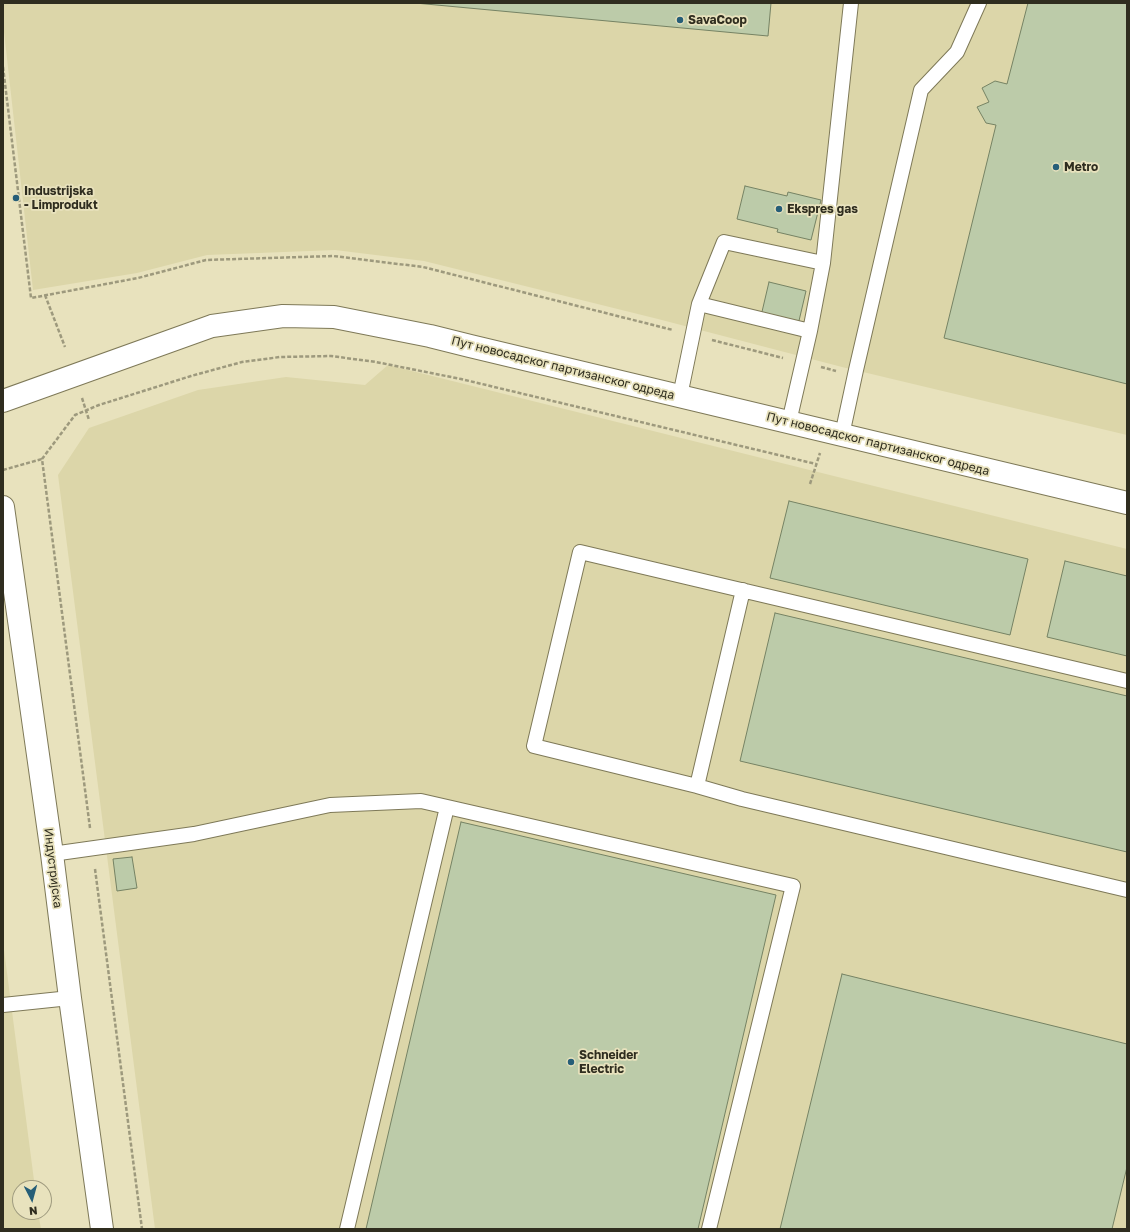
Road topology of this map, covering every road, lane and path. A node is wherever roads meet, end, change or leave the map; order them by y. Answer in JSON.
{"nodes":[{"id":1,"x":850,"y":3,"type":"edge"},
{"id":2,"x":979,"y":3,"type":"edge"},
{"id":3,"x":3,"y":67,"type":"edge"},
{"id":4,"x":823,"y":263,"type":"junction"},
{"id":5,"x":45,"y":295,"type":"junction"},
{"id":6,"x":699,"y":304,"type":"junction"},
{"id":7,"x":810,"y":331,"type":"junction"},
{"id":8,"x":693,"y":335,"type":"junction"},
{"id":9,"x":65,"y":347,"type":"dead end"},
{"id":10,"x":803,"y":363,"type":"junction"},
{"id":11,"x":854,"y":376,"type":"junction"},
{"id":12,"x":80,"y":394,"type":"dead end"},
{"id":13,"x":680,"y":396,"type":"junction"},
{"id":14,"x":3,"y":401,"type":"edge"},
{"id":15,"x":86,"y":410,"type":"junction"},
{"id":16,"x":89,"y":420,"type":"dead end"},
{"id":17,"x":790,"y":422,"type":"junction"},
{"id":18,"x":835,"y":433,"type":"junction"},
{"id":19,"x":42,"y":459,"type":"junction"},
{"id":20,"x":816,"y":464,"type":"junction"},
{"id":21,"x":3,"y":470,"type":"edge"},
{"id":22,"x":810,"y":484,"type":"dead end"},
{"id":23,"x":1127,"y":503,"type":"edge"},
{"id":24,"x":3,"y":507,"type":"edge"},
{"id":25,"x":743,"y":590,"type":"junction"},
{"id":26,"x":1127,"y":681,"type":"edge"},
{"id":27,"x":697,"y":786,"type":"junction"},
{"id":28,"x":447,"y":807,"type":"junction"},
{"id":29,"x":92,"y":848,"type":"junction"},
{"id":30,"x":52,"y":854,"type":"junction"},
{"id":31,"x":1127,"y":890,"type":"edge"},
{"id":32,"x":70,"y":998,"type":"junction"},
{"id":33,"x":3,"y":1005,"type":"edge"},
{"id":34,"x":102,"y":1229,"type":"edge"},
{"id":35,"x":142,"y":1229,"type":"edge"},
{"id":36,"x":346,"y":1229,"type":"edge"},
{"id":37,"x":709,"y":1229,"type":"edge"}],
"edges":[{"from":1,"to":4,"type":"lane"},
{"from":2,"to":11,"type":"lane"},
{"from":3,"to":5,"type":"path"},
{"from":4,"to":6,"type":"lane"},
{"from":4,"to":7,"type":"lane"},
{"from":5,"to":8,"type":"path"},
{"from":5,"to":9,"type":"path"},
{"from":6,"to":7,"type":"lane"},
{"from":6,"to":8,"type":"lane"},
{"from":7,"to":10,"type":"lane"},
{"from":8,"to":10,"type":"path"},
{"from":8,"to":13,"type":"lane"},
{"from":10,"to":11,"type":"path"},
{"from":10,"to":17,"type":"lane"},
{"from":11,"to":18,"type":"lane"},
{"from":12,"to":15,"type":"path"},
{"from":13,"to":14,"type":"street","name":"Пут новосадског партизанског одреда"},
{"from":13,"to":17,"type":"street","name":"Пут новосадског партизанског одреда"},
{"from":15,"to":16,"type":"path"},
{"from":15,"to":19,"type":"path"},
{"from":15,"to":20,"type":"path"},
{"from":17,"to":18,"type":"street","name":"Пут новосадског партизанског одреда"},
{"from":18,"to":20,"type":"path"},
{"from":18,"to":23,"type":"street","name":"Пут новосадског партизанског одреда"},
{"from":19,"to":21,"type":"path"},
{"from":19,"to":29,"type":"path"},
{"from":20,"to":22,"type":"path"},
{"from":24,"to":30,"type":"street","name":"Индустријска"},
{"from":25,"to":26,"type":"lane"},
{"from":25,"to":27,"type":"lane"},
{"from":25,"to":27,"type":"lane"},
{"from":27,"to":31,"type":"lane"},
{"from":28,"to":29,"type":"lane"},
{"from":28,"to":36,"type":"lane"},
{"from":28,"to":37,"type":"lane"},
{"from":29,"to":30,"type":"lane"},
{"from":29,"to":35,"type":"path"},
{"from":30,"to":32,"type":"street","name":"Индустријска"},
{"from":32,"to":33,"type":"lane"},
{"from":32,"to":34,"type":"street","name":"Индустријска"}]}
